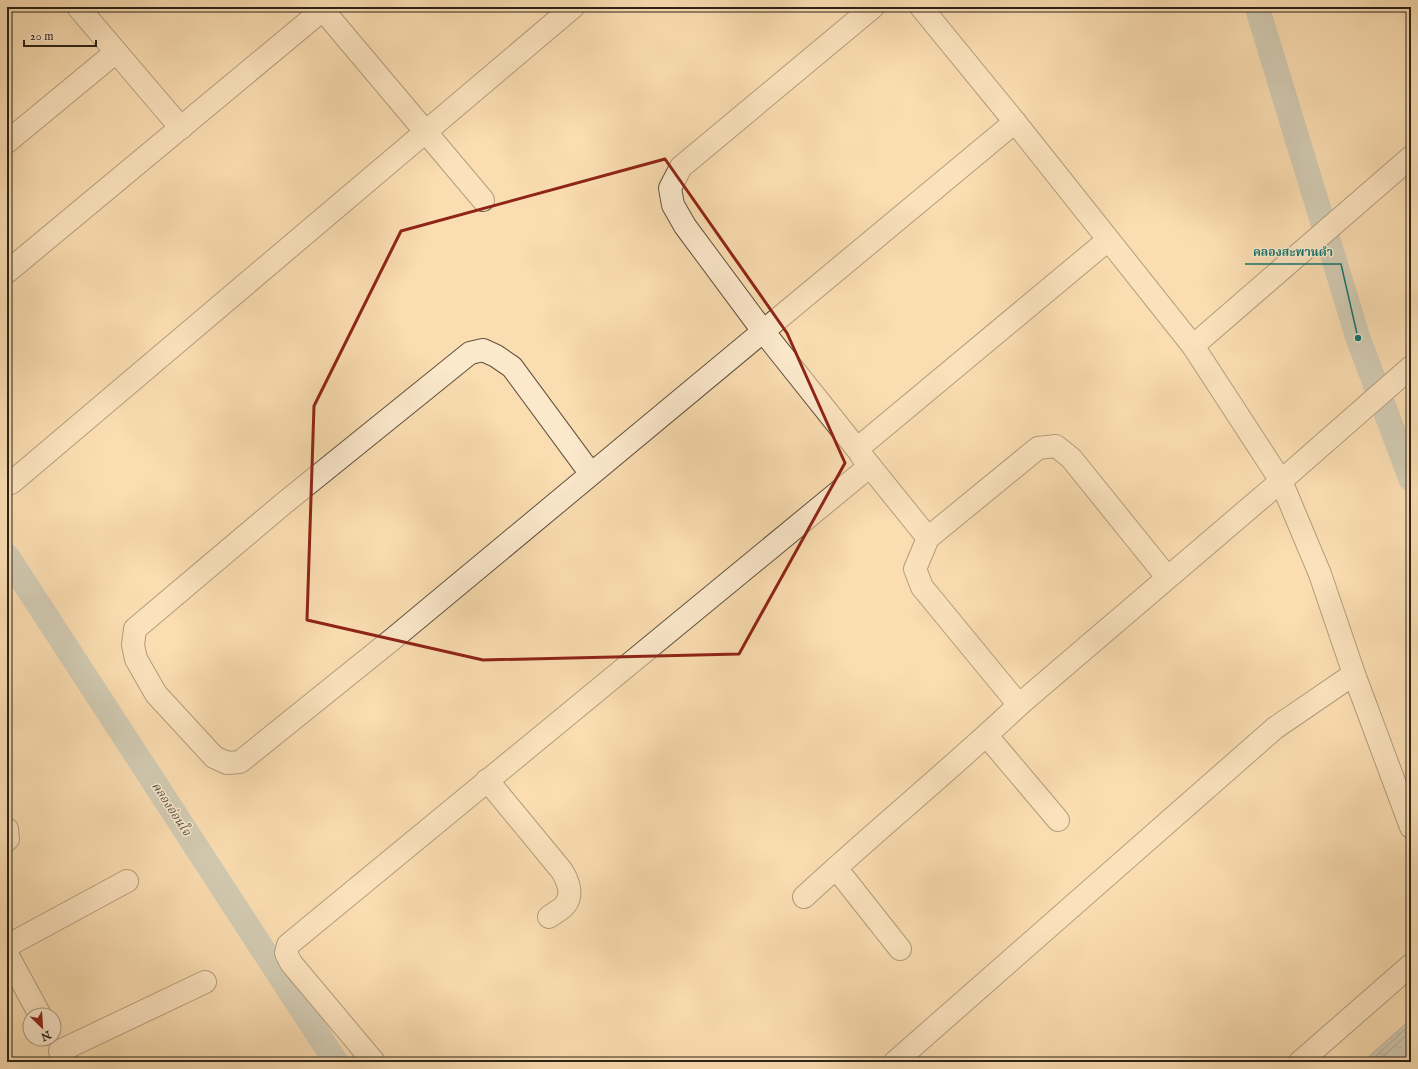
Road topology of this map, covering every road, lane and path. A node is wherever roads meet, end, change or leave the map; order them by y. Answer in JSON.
{"nodes":[{"id":1,"x":78,"y":7,"type":"edge"},
{"id":2,"x":573,"y":7,"type":"edge"},
{"id":3,"x":873,"y":7,"type":"edge"},
{"id":4,"x":921,"y":7,"type":"edge"},
{"id":5,"x":325,"y":8,"type":"edge"},
{"id":6,"x":116,"y":52,"type":"junction"},
{"id":7,"x":1016,"y":122,"type":"junction"},
{"id":8,"x":182,"y":128,"type":"junction"},
{"id":9,"x":426,"y":131,"type":"junction"},
{"id":10,"x":7,"y":142,"type":"edge"},
{"id":11,"x":1411,"y":157,"type":"edge"},
{"id":12,"x":483,"y":200,"type":"dead end"},
{"id":13,"x":1108,"y":240,"type":"junction"},
{"id":14,"x":7,"y":272,"type":"edge"},
{"id":15,"x":763,"y":331,"type":"junction"},
{"id":16,"x":1193,"y":346,"type":"junction"},
{"id":17,"x":1403,"y":374,"type":"edge"},
{"id":18,"x":857,"y":449,"type":"junction"},
{"id":19,"x":870,"y":466,"type":"junction"},
{"id":20,"x":591,"y":474,"type":"junction"},
{"id":21,"x":1281,"y":481,"type":"junction"},
{"id":22,"x":11,"y":483,"type":"dead end"},
{"id":23,"x":928,"y":538,"type":"junction"},
{"id":24,"x":1167,"y":577,"type":"junction"},
{"id":25,"x":1354,"y":674,"type":"junction"},
{"id":26,"x":1019,"y":705,"type":"junction"},
{"id":27,"x":987,"y":736,"type":"junction"},
{"id":28,"x":487,"y":780,"type":"junction"},
{"id":29,"x":1058,"y":820,"type":"dead end"},
{"id":30,"x":1411,"y":827,"type":"edge"},
{"id":31,"x":7,"y":829,"type":"edge"},
{"id":32,"x":7,"y":840,"type":"edge"},
{"id":33,"x":836,"y":868,"type":"junction"},
{"id":34,"x":127,"y":881,"type":"dead end"},
{"id":35,"x":804,"y":897,"type":"dead end"},
{"id":36,"x":549,"y":917,"type":"dead end"},
{"id":37,"x":7,"y":946,"type":"edge"},
{"id":38,"x":900,"y":949,"type":"dead end"},
{"id":39,"x":7,"y":954,"type":"edge"},
{"id":40,"x":1411,"y":965,"type":"edge"},
{"id":41,"x":204,"y":982,"type":"dead end"},
{"id":42,"x":36,"y":1007,"type":"edge"},
{"id":43,"x":59,"y":1051,"type":"edge"},
{"id":44,"x":374,"y":1062,"type":"edge"},
{"id":45,"x":895,"y":1062,"type":"edge"},
{"id":46,"x":1300,"y":1062,"type":"edge"}],
"edges":[{"from":1,"to":6,"type":"street"},
{"from":2,"to":9,"type":"street"},
{"from":3,"to":15,"type":"street"},
{"from":4,"to":7,"type":"street"},
{"from":5,"to":8,"type":"street"},
{"from":5,"to":9,"type":"street"},
{"from":6,"to":8,"type":"street"},
{"from":6,"to":10,"type":"street"},
{"from":7,"to":13,"type":"street"},
{"from":7,"to":15,"type":"street"},
{"from":8,"to":14,"type":"street"},
{"from":9,"to":12,"type":"street"},
{"from":9,"to":22,"type":"street"},
{"from":11,"to":16,"type":"street"},
{"from":13,"to":16,"type":"street"},
{"from":13,"to":18,"type":"street"},
{"from":15,"to":18,"type":"street"},
{"from":15,"to":20,"type":"street"},
{"from":16,"to":21,"type":"street"},
{"from":17,"to":21,"type":"street"},
{"from":18,"to":19,"type":"street"},
{"from":19,"to":23,"type":"street"},
{"from":19,"to":28,"type":"street"},
{"from":20,"to":20,"type":"street"},
{"from":21,"to":24,"type":"street"},
{"from":21,"to":25,"type":"street"},
{"from":23,"to":24,"type":"street"},
{"from":23,"to":26,"type":"street"},
{"from":24,"to":26,"type":"street"},
{"from":25,"to":30,"type":"street"},
{"from":25,"to":45,"type":"street"},
{"from":26,"to":27,"type":"street"},
{"from":27,"to":29,"type":"street"},
{"from":27,"to":33,"type":"street"},
{"from":28,"to":36,"type":"street"},
{"from":28,"to":44,"type":"street"},
{"from":31,"to":32,"type":"street"},
{"from":33,"to":35,"type":"street"},
{"from":33,"to":38,"type":"street"},
{"from":34,"to":37,"type":"street"},
{"from":39,"to":42,"type":"street"},
{"from":40,"to":46,"type":"street"},
{"from":41,"to":43,"type":"street"}]}
